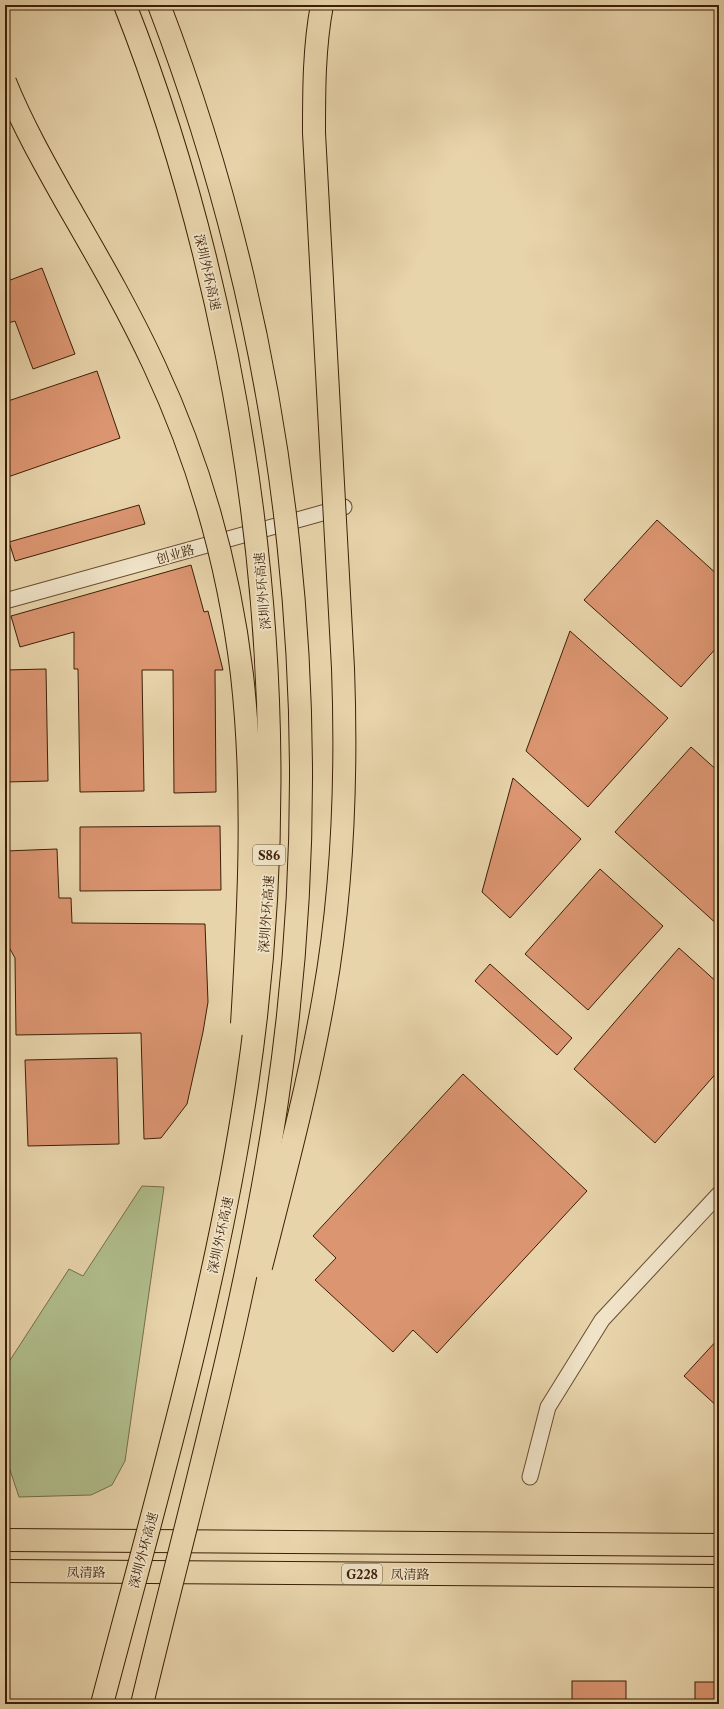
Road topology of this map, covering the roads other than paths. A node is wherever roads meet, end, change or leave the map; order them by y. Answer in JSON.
{"nodes":[{"id":1,"x":125,"y":5,"type":"edge"},
{"id":2,"x":159,"y":5,"type":"edge"},
{"id":3,"x":322,"y":5,"type":"edge"},
{"id":4,"x":5,"y":82,"type":"edge"},
{"id":5,"x":344,"y":507,"type":"dead end"},
{"id":6,"x":5,"y":601,"type":"edge"},
{"id":7,"x":232,"y":1173,"type":"junction"},
{"id":8,"x":719,"y":1194,"type":"edge"},
{"id":9,"x":210,"y":1430,"type":"junction"},
{"id":10,"x":530,"y":1477,"type":"dead end"},
{"id":11,"x":5,"y":1540,"type":"edge"},
{"id":12,"x":719,"y":1545,"type":"edge"},
{"id":13,"x":5,"y":1571,"type":"edge"},
{"id":14,"x":719,"y":1576,"type":"edge"},
{"id":15,"x":102,"y":1704,"type":"edge"},
{"id":16,"x":142,"y":1704,"type":"edge"}],
"edges":[{"from":1,"to":7,"type":"highway","name":"深圳外环高速","number":"S86","bridge":true},
{"from":2,"to":9,"type":"highway","number":"S86","bridge":true},
{"from":3,"to":9,"type":"highway","bridge":true},
{"from":4,"to":7,"type":"highway","bridge":true},
{"from":5,"to":6,"type":"street","name":"创业路"},
{"from":7,"to":15,"type":"highway","name":"深圳外环高速","number":"S86","bridge":true},
{"from":8,"to":10,"type":"street"},
{"from":9,"to":16,"type":"highway","number":"S86","bridge":true},
{"from":11,"to":12,"type":"highway"},
{"from":13,"to":14,"type":"highway","name":"凤清路","number":"G228"}]}
